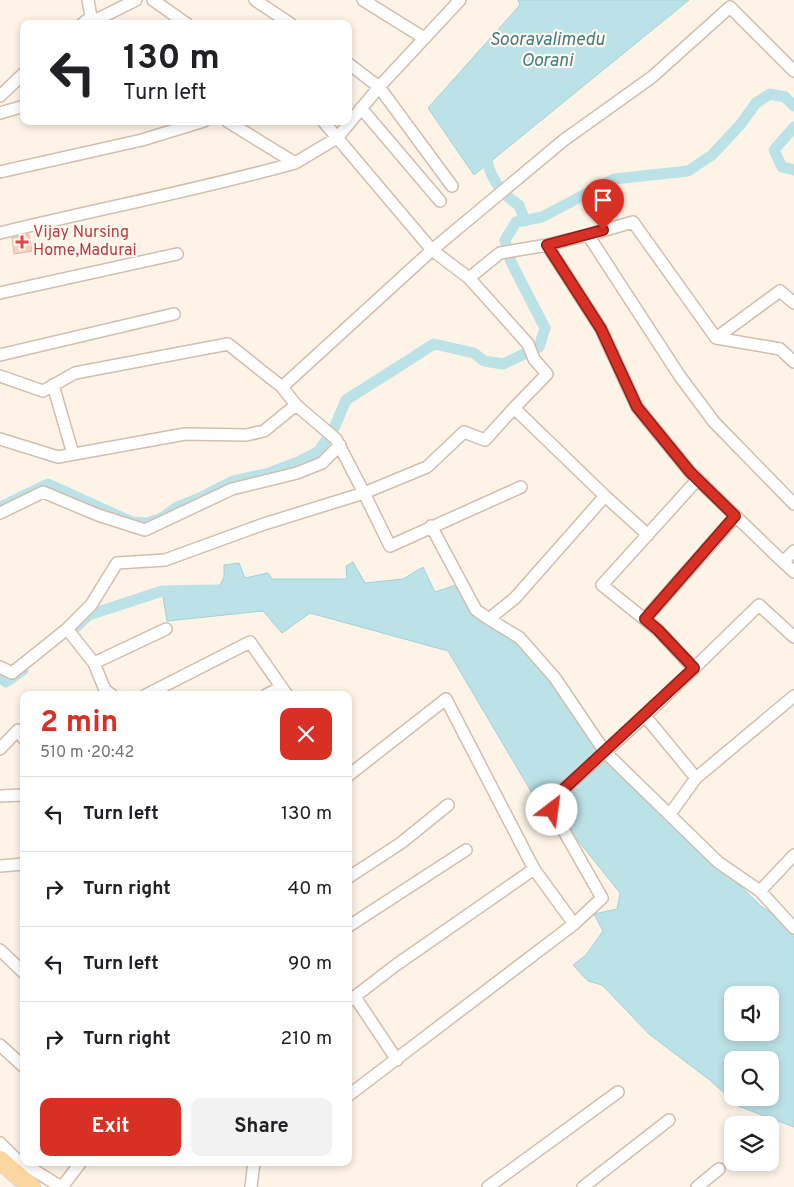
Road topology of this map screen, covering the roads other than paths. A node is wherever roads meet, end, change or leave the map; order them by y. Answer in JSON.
{"nodes":[{"id":1,"x":88,"y":0,"type":"edge"},
{"id":2,"x":136,"y":0,"type":"edge"},
{"id":3,"x":153,"y":0,"type":"edge"},
{"id":4,"x":255,"y":0,"type":"edge"},
{"id":5,"x":363,"y":0,"type":"edge"},
{"id":6,"x":460,"y":0,"type":"edge"},
{"id":7,"x":91,"y":20,"type":"edge"},
{"id":8,"x":93,"y":20,"type":"edge"},
{"id":9,"x":181,"y":20,"type":"edge"},
{"id":10,"x":285,"y":20,"type":"edge"},
{"id":11,"x":424,"y":38,"type":"junction"},
{"id":12,"x":352,"y":66,"type":"edge"},
{"id":13,"x":792,"y":66,"type":"edge"},
{"id":14,"x":20,"y":77,"type":"edge"},
{"id":15,"x":378,"y":87,"type":"junction"},
{"id":16,"x":0,"y":96,"type":"edge"},
{"id":17,"x":20,"y":107,"type":"edge"},
{"id":18,"x":361,"y":108,"type":"junction"},
{"id":19,"x":0,"y":113,"type":"edge"},
{"id":20,"x":352,"y":119,"type":"edge"},
{"id":21,"x":191,"y":125,"type":"edge"},
{"id":22,"x":233,"y":125,"type":"edge"},
{"id":23,"x":326,"y":125,"type":"edge"},
{"id":24,"x":347,"y":125,"type":"edge"},
{"id":25,"x":337,"y":138,"type":"junction"},
{"id":26,"x":295,"y":163,"type":"junction"},
{"id":27,"x":0,"y":172,"type":"edge"},
{"id":28,"x":452,"y":186,"type":"dead end"},
{"id":29,"x":440,"y":201,"type":"dead end"},
{"id":30,"x":0,"y":233,"type":"edge"},
{"id":31,"x":588,"y":235,"type":"junction"},
{"id":32,"x":547,"y":245,"type":"junction"},
{"id":33,"x":432,"y":250,"type":"junction"},
{"id":34,"x":177,"y":254,"type":"dead end"},
{"id":35,"x":469,"y":278,"type":"junction"},
{"id":36,"x":0,"y":293,"type":"edge"},
{"id":37,"x":794,"y":303,"type":"edge"},
{"id":38,"x":174,"y":314,"type":"dead end"},
{"id":39,"x":716,"y":338,"type":"junction"},
{"id":40,"x":0,"y":356,"type":"edge"},
{"id":41,"x":794,"y":362,"type":"edge"},
{"id":42,"x":0,"y":376,"type":"edge"},
{"id":43,"x":53,"y":385,"type":"junction"},
{"id":44,"x":282,"y":387,"type":"junction"},
{"id":45,"x":296,"y":405,"type":"junction"},
{"id":46,"x":514,"y":408,"type":"junction"},
{"id":47,"x":0,"y":438,"type":"edge"},
{"id":48,"x":334,"y":439,"type":"junction"},
{"id":49,"x":73,"y":454,"type":"junction"},
{"id":50,"x":698,"y":479,"type":"junction"},
{"id":51,"x":521,"y":487,"type":"dead end"},
{"id":52,"x":364,"y":492,"type":"junction"},
{"id":53,"x":605,"y":496,"type":"junction"},
{"id":54,"x":794,"y":504,"type":"edge"},
{"id":55,"x":0,"y":513,"type":"edge"},
{"id":56,"x":735,"y":516,"type":"junction"},
{"id":57,"x":431,"y":526,"type":"junction"},
{"id":58,"x":648,"y":535,"type":"junction"},
{"id":59,"x":794,"y":551,"type":"edge"},
{"id":60,"x":783,"y":562,"type":"junction"},
{"id":61,"x":794,"y":572,"type":"edge"},
{"id":62,"x":489,"y":619,"type":"junction"},
{"id":63,"x":645,"y":619,"type":"junction"},
{"id":64,"x":166,"y":629,"type":"dead end"},
{"id":65,"x":69,"y":632,"type":"junction"},
{"id":66,"x":794,"y":637,"type":"edge"},
{"id":67,"x":94,"y":663,"type":"junction"},
{"id":68,"x":0,"y":667,"type":"edge"},
{"id":69,"x":694,"y":668,"type":"junction"},
{"id":70,"x":106,"y":691,"type":"edge"},
{"id":71,"x":154,"y":691,"type":"edge"},
{"id":72,"x":284,"y":691,"type":"edge"},
{"id":73,"x":794,"y":696,"type":"edge"},
{"id":74,"x":645,"y":716,"type":"junction"},
{"id":75,"x":20,"y":733,"type":"edge"},
{"id":76,"x":0,"y":749,"type":"edge"},
{"id":77,"x":603,"y":754,"type":"junction"},
{"id":78,"x":352,"y":772,"type":"edge"},
{"id":79,"x":696,"y":778,"type":"junction"},
{"id":80,"x":20,"y":795,"type":"edge"},
{"id":81,"x":0,"y":796,"type":"edge"},
{"id":82,"x":448,"y":805,"type":"dead end"},
{"id":83,"x":670,"y":814,"type":"junction"},
{"id":84,"x":466,"y":850,"type":"dead end"},
{"id":85,"x":794,"y":855,"type":"edge"},
{"id":86,"x":20,"y":864,"type":"edge"},
{"id":87,"x":0,"y":866,"type":"edge"},
{"id":88,"x":534,"y":869,"type":"junction"},
{"id":89,"x":352,"y":875,"type":"edge"},
{"id":90,"x":760,"y":891,"type":"junction"},
{"id":91,"x":352,"y":924,"type":"edge"},
{"id":92,"x":574,"y":924,"type":"junction"},
{"id":93,"x":794,"y":926,"type":"edge"},
{"id":94,"x":0,"y":950,"type":"edge"},
{"id":95,"x":20,"y":969,"type":"edge"},
{"id":96,"x":352,"y":999,"type":"edge"},
{"id":97,"x":0,"y":1045,"type":"edge"},
{"id":98,"x":397,"y":1060,"type":"junction"},
{"id":99,"x":20,"y":1063,"type":"edge"},
{"id":100,"x":618,"y":1092,"type":"dead end"},
{"id":101,"x":352,"y":1093,"type":"edge"},
{"id":102,"x":669,"y":1120,"type":"dead end"},
{"id":103,"x":0,"y":1144,"type":"edge"},
{"id":104,"x":0,"y":1160,"type":"edge"},
{"id":105,"x":20,"y":1161,"type":"edge"},
{"id":106,"x":28,"y":1166,"type":"edge"},
{"id":107,"x":78,"y":1166,"type":"edge"},
{"id":108,"x":254,"y":1166,"type":"edge"},
{"id":109,"x":719,"y":1169,"type":"dead end"},
{"id":110,"x":0,"y":1174,"type":"edge"},
{"id":111,"x":16,"y":1187,"type":"edge"},
{"id":112,"x":31,"y":1187,"type":"edge"},
{"id":113,"x":62,"y":1187,"type":"edge"},
{"id":114,"x":251,"y":1187,"type":"edge"},
{"id":115,"x":488,"y":1187,"type":"edge"},
{"id":116,"x":583,"y":1187,"type":"edge"},
{"id":117,"x":697,"y":1187,"type":"edge"}],
"edges":[{"from":1,"to":7,"type":"street"},
{"from":2,"to":8,"type":"street"},
{"from":3,"to":9,"type":"street"},
{"from":4,"to":10,"type":"street"},
{"from":5,"to":11,"type":"street"},
{"from":6,"to":11,"type":"street"},
{"from":11,"to":15,"type":"street"},
{"from":12,"to":15,"type":"street"},
{"from":13,"to":33,"type":"street"},
{"from":14,"to":16,"type":"street"},
{"from":15,"to":18,"type":"street"},
{"from":15,"to":28,"type":"street"},
{"from":17,"to":19,"type":"street"},
{"from":18,"to":20,"type":"street"},
{"from":18,"to":29,"type":"street"},
{"from":21,"to":27,"type":"street"},
{"from":22,"to":26,"type":"street"},
{"from":23,"to":25,"type":"street"},
{"from":24,"to":25,"type":"street"},
{"from":25,"to":26,"type":"street"},
{"from":25,"to":33,"type":"street"},
{"from":26,"to":30,"type":"street"},
{"from":31,"to":32,"type":"street"},
{"from":31,"to":39,"type":"street"},
{"from":31,"to":54,"type":"street"},
{"from":32,"to":35,"type":"street"},
{"from":32,"to":50,"type":"street"},
{"from":33,"to":35,"type":"street"},
{"from":33,"to":44,"type":"street"},
{"from":34,"to":36,"type":"street"},
{"from":35,"to":46,"type":"street"},
{"from":37,"to":39,"type":"street"},
{"from":38,"to":40,"type":"street"},
{"from":39,"to":41,"type":"street"},
{"from":42,"to":43,"type":"street"},
{"from":43,"to":44,"type":"street"},
{"from":43,"to":49,"type":"street"},
{"from":44,"to":45,"type":"street"},
{"from":45,"to":48,"type":"street"},
{"from":45,"to":49,"type":"street"},
{"from":46,"to":52,"type":"street"},
{"from":46,"to":53,"type":"street"},
{"from":47,"to":49,"type":"street"},
{"from":48,"to":52,"type":"street"},
{"from":48,"to":55,"type":"street"},
{"from":50,"to":56,"type":"street"},
{"from":50,"to":58,"type":"street"},
{"from":51,"to":57,"type":"street"},
{"from":52,"to":57,"type":"street"},
{"from":52,"to":65,"type":"street"},
{"from":53,"to":58,"type":"street"},
{"from":53,"to":62,"type":"street"},
{"from":56,"to":60,"type":"street"},
{"from":56,"to":63,"type":"street"},
{"from":57,"to":62,"type":"street"},
{"from":58,"to":63,"type":"street"},
{"from":59,"to":60,"type":"street"},
{"from":60,"to":61,"type":"street"},
{"from":62,"to":77,"type":"street"},
{"from":63,"to":69,"type":"street"},
{"from":64,"to":67,"type":"street"},
{"from":65,"to":67,"type":"street"},
{"from":65,"to":68,"type":"street"},
{"from":66,"to":69,"type":"street"},
{"from":67,"to":70,"type":"street"},
{"from":69,"to":74,"type":"street"},
{"from":71,"to":72,"type":"street"},
{"from":73,"to":79,"type":"street"},
{"from":74,"to":77,"type":"street"},
{"from":74,"to":79,"type":"street"},
{"from":75,"to":76,"type":"street"},
{"from":77,"to":83,"type":"street"},
{"from":77,"to":92,"type":"street"},
{"from":78,"to":88,"type":"street"},
{"from":79,"to":83,"type":"street"},
{"from":80,"to":81,"type":"street"},
{"from":82,"to":89,"type":"street"},
{"from":83,"to":90,"type":"street"},
{"from":84,"to":91,"type":"street"},
{"from":85,"to":90,"type":"street"},
{"from":86,"to":87,"type":"street"},
{"from":88,"to":92,"type":"street"},
{"from":88,"to":96,"type":"street"},
{"from":90,"to":93,"type":"street"},
{"from":92,"to":98,"type":"street"},
{"from":94,"to":95,"type":"street"},
{"from":96,"to":98,"type":"street"},
{"from":97,"to":99,"type":"street"},
{"from":98,"to":101,"type":"street"},
{"from":100,"to":115,"type":"street"},
{"from":102,"to":116,"type":"street"},
{"from":103,"to":105,"type":"street"},
{"from":104,"to":112,"type":"main road"},
{"from":106,"to":113,"type":"street"},
{"from":107,"to":113,"type":"street"},
{"from":108,"to":114,"type":"street"},
{"from":109,"to":117,"type":"street"},
{"from":110,"to":111,"type":"main road"}]}
